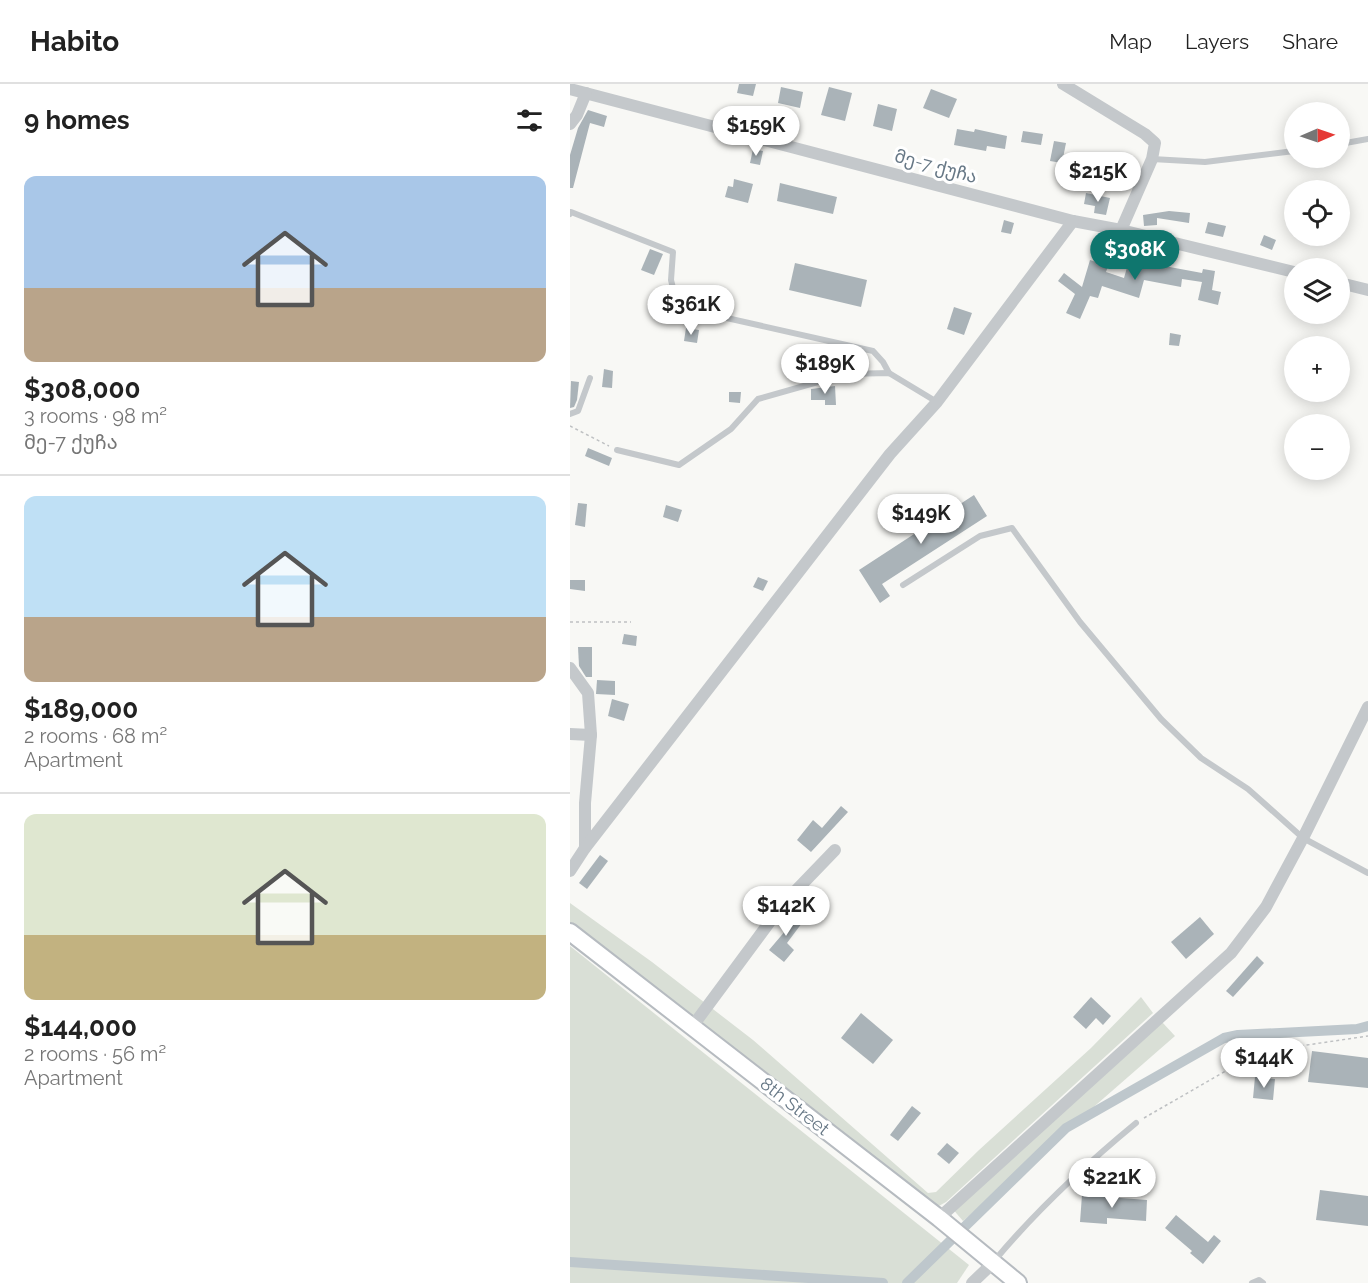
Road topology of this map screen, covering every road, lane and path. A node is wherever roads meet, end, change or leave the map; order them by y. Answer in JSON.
{"nodes":[{"id":1,"x":1063,"y":84,"type":"edge"},
{"id":2,"x":570,"y":89,"type":"edge"},
{"id":3,"x":586,"y":93,"type":"junction"},
{"id":4,"x":570,"y":124,"type":"edge"},
{"id":5,"x":1368,"y":139,"type":"edge"},
{"id":6,"x":1350,"y":142,"type":"edge"},
{"id":7,"x":1284,"y":152,"type":"edge"},
{"id":8,"x":1152,"y":159,"type":"junction"},
{"id":9,"x":570,"y":214,"type":"edge"},
{"id":10,"x":1073,"y":221,"type":"junction"},
{"id":11,"x":1121,"y":230,"type":"junction"},
{"id":12,"x":1284,"y":270,"type":"edge"},
{"id":13,"x":1350,"y":286,"type":"edge"},
{"id":14,"x":1368,"y":290,"type":"edge"},
{"id":15,"x":889,"y":373,"type":"junction"},
{"id":16,"x":590,"y":378,"type":"dead end"},
{"id":17,"x":937,"y":402,"type":"junction"},
{"id":18,"x":570,"y":414,"type":"edge"},
{"id":19,"x":570,"y":426,"type":"edge"},
{"id":20,"x":616,"y":450,"type":"joint"},
{"id":21,"x":903,"y":585,"type":"dead end"},
{"id":22,"x":570,"y":622,"type":"edge"},
{"id":23,"x":631,"y":622,"type":"dead end"},
{"id":24,"x":570,"y":668,"type":"edge"},
{"id":25,"x":1368,"y":707,"type":"edge"},
{"id":26,"x":570,"y":734,"type":"edge"},
{"id":27,"x":591,"y":735,"type":"junction"},
{"id":28,"x":1303,"y":838,"type":"junction"},
{"id":29,"x":585,"y":848,"type":"junction"},
{"id":30,"x":835,"y":850,"type":"dead end"},
{"id":31,"x":570,"y":871,"type":"edge"},
{"id":32,"x":1368,"y":873,"type":"edge"},
{"id":33,"x":570,"y":932,"type":"edge"},
{"id":34,"x":692,"y":1027,"type":"junction"},
{"id":35,"x":1368,"y":1036,"type":"edge"},
{"id":36,"x":1136,"y":1123,"type":"joint"},
{"id":37,"x":939,"y":1218,"type":"junction"},
{"id":38,"x":993,"y":1263,"type":"junction"},
{"id":39,"x":972,"y":1283,"type":"edge"},
{"id":40,"x":1018,"y":1283,"type":"edge"},
{"id":41,"x":1252,"y":1283,"type":"edge"},
{"id":42,"x":1263,"y":1283,"type":"edge"}],
"edges":[{"from":1,"to":8,"type":"street"},
{"from":2,"to":3,"type":"street","name":"მე-7 ქუჩა"},
{"from":3,"to":4,"type":"street"},
{"from":3,"to":10,"type":"street","name":"მე-7 ქუჩა"},
{"from":5,"to":6,"type":"lane"},
{"from":7,"to":8,"type":"lane"},
{"from":8,"to":11,"type":"street"},
{"from":9,"to":15,"type":"lane"},
{"from":10,"to":11,"type":"street","name":"მე-7 ქუჩა"},
{"from":10,"to":17,"type":"street"},
{"from":11,"to":12,"type":"street","name":"მე-7 ქუჩა"},
{"from":13,"to":14,"type":"street"},
{"from":15,"to":17,"type":"lane"},
{"from":15,"to":20,"type":"lane"},
{"from":16,"to":18,"type":"lane"},
{"from":17,"to":29,"type":"street"},
{"from":19,"to":20,"type":"path"},
{"from":21,"to":28,"type":"lane"},
{"from":22,"to":23,"type":"path"},
{"from":24,"to":27,"type":"street"},
{"from":25,"to":28,"type":"street"},
{"from":26,"to":27,"type":"street"},
{"from":27,"to":29,"type":"street"},
{"from":28,"to":32,"type":"lane"},
{"from":28,"to":37,"type":"street"},
{"from":29,"to":31,"type":"street"},
{"from":30,"to":34,"type":"street"},
{"from":33,"to":34,"type":"street","name":"8th Street"},
{"from":34,"to":37,"type":"street","name":"8th Street"},
{"from":35,"to":36,"type":"path"},
{"from":36,"to":38,"type":"lane"},
{"from":37,"to":38,"type":"street","name":"8th Street"},
{"from":38,"to":39,"type":"street"},
{"from":38,"to":40,"type":"street","name":"8th Street"},
{"from":41,"to":42,"type":"lane"}]}
